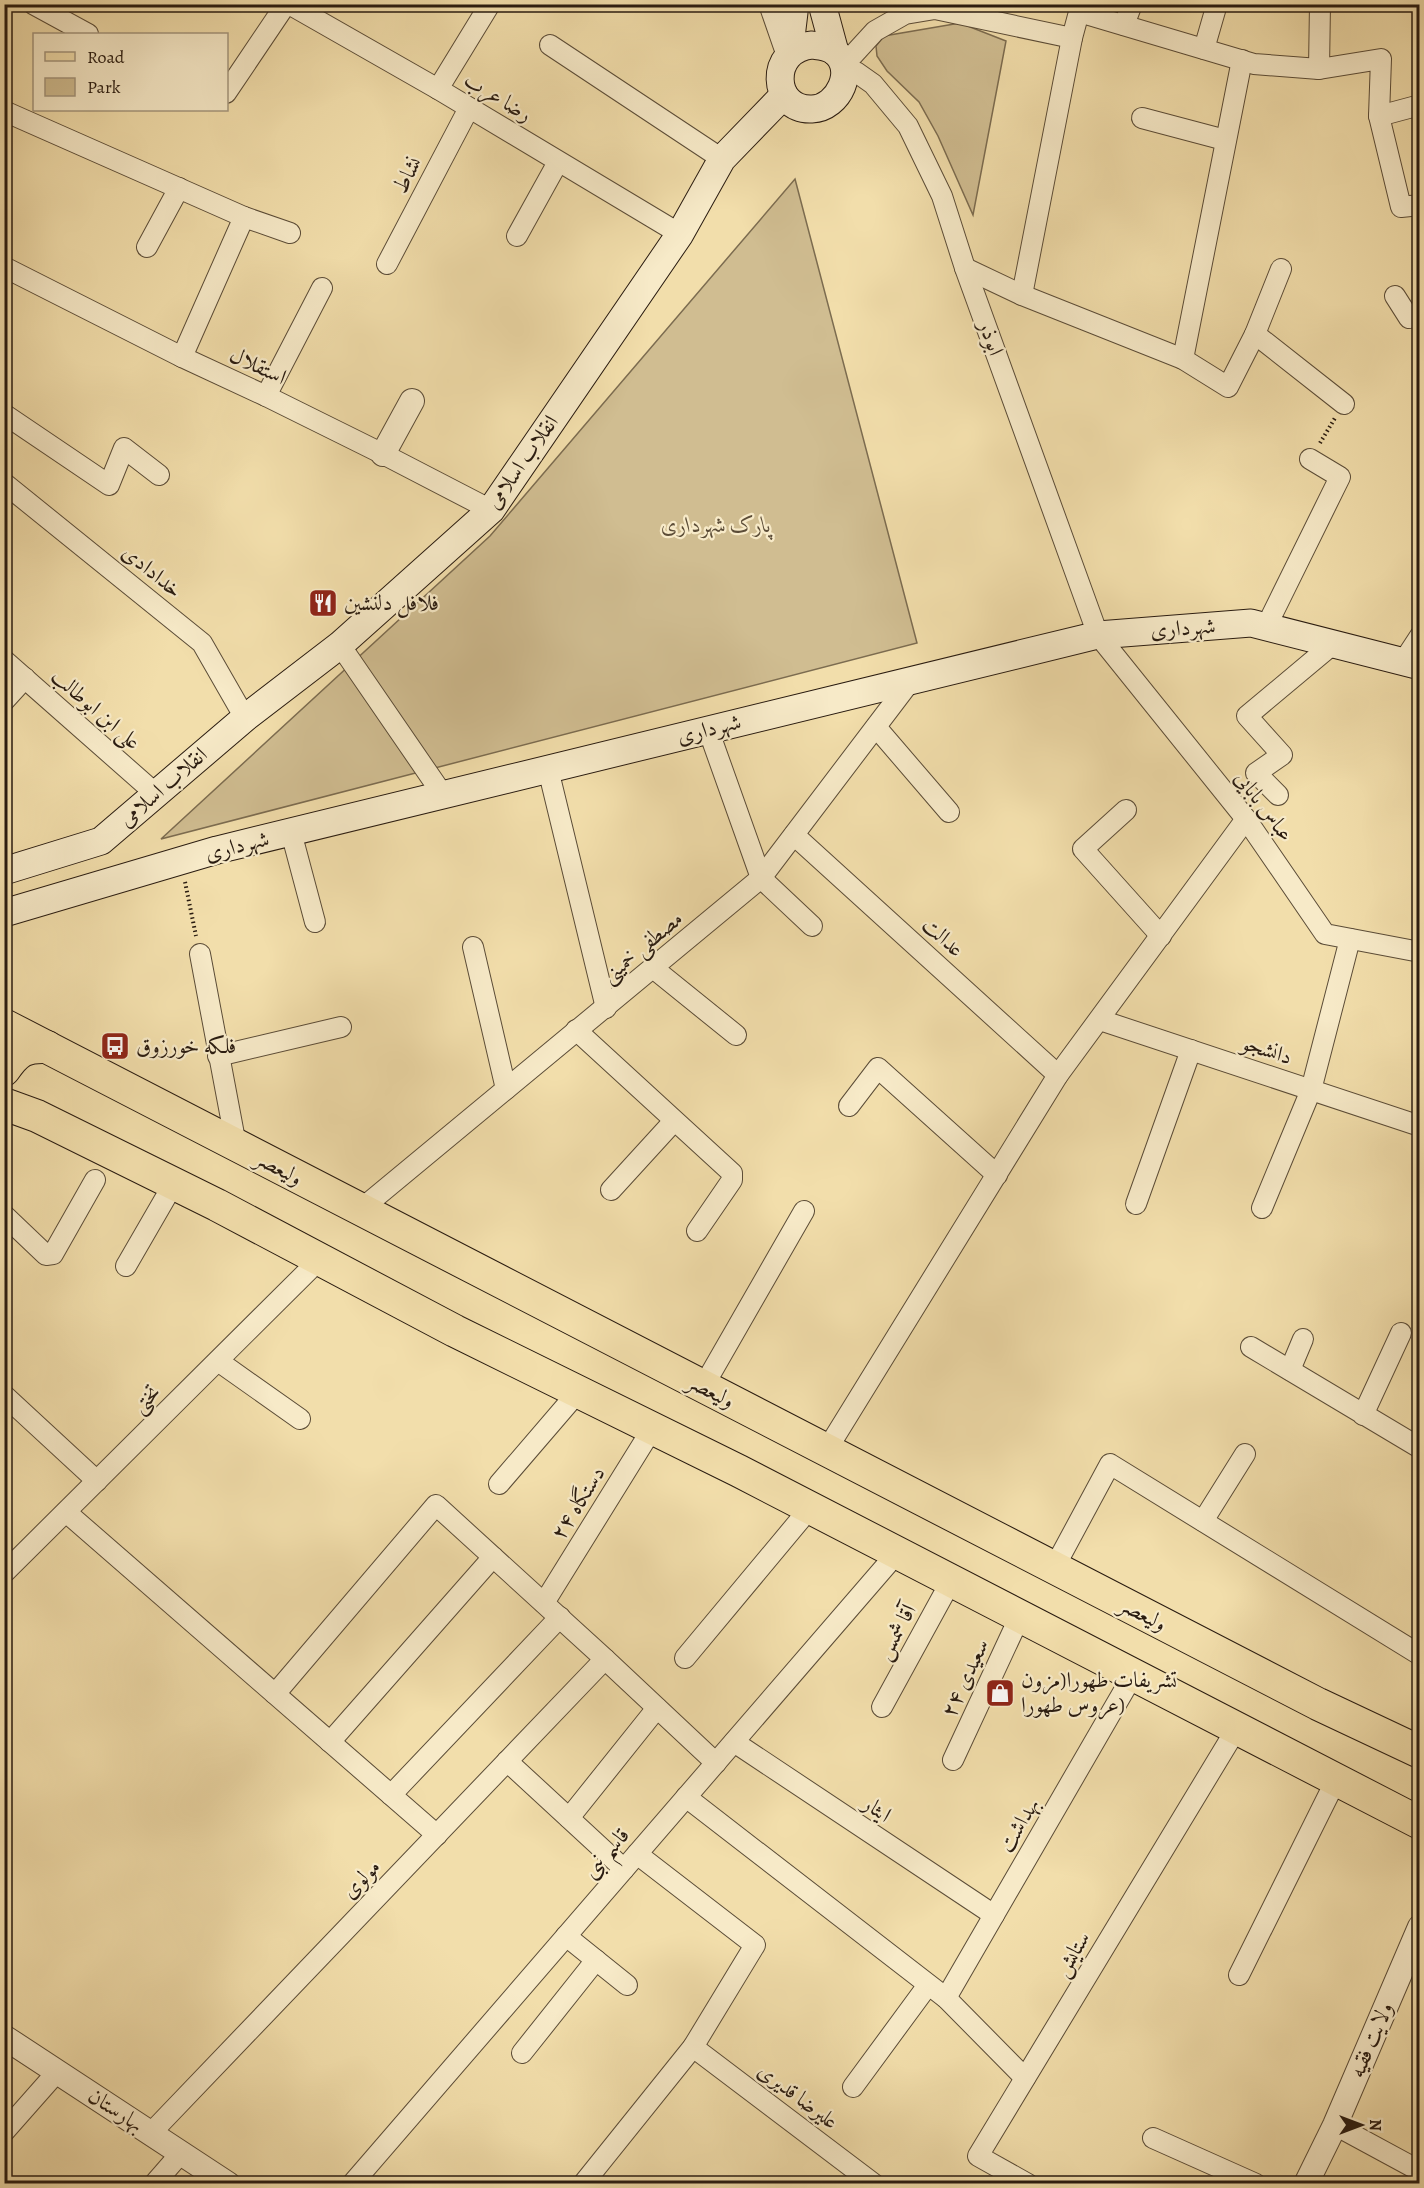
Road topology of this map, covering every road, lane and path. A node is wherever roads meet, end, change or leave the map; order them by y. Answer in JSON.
{"nodes":[{"id":1,"x":33,"y":4,"type":"edge"},
{"id":2,"x":288,"y":4,"type":"edge"},
{"id":3,"x":490,"y":4,"type":"edge"},
{"id":4,"x":769,"y":4,"type":"edge"},
{"id":5,"x":795,"y":4,"type":"edge"},
{"id":6,"x":822,"y":4,"type":"edge"},
{"id":7,"x":1132,"y":4,"type":"edge"},
{"id":8,"x":1217,"y":4,"type":"edge"},
{"id":9,"x":1320,"y":4,"type":"edge"},
{"id":10,"x":936,"y":7,"type":"edge"},
{"id":11,"x":1124,"y":25,"type":"junction"},
{"id":12,"x":86,"y":33,"type":"edge"},
{"id":13,"x":1072,"y":38,"type":"junction"},
{"id":14,"x":550,"y":45,"type":"dead end"},
{"id":15,"x":1204,"y":49,"type":"junction"},
{"id":16,"x":788,"y":55,"type":"junction"},
{"id":17,"x":1242,"y":60,"type":"junction"},
{"id":18,"x":844,"y":61,"type":"junction"},
{"id":19,"x":1319,"y":69,"type":"junction"},
{"id":20,"x":438,"y":89,"type":"junction"},
{"id":21,"x":228,"y":90,"type":"edge"},
{"id":22,"x":784,"y":95,"type":"junction"},
{"id":23,"x":1419,"y":105,"type":"edge"},
{"id":24,"x":469,"y":108,"type":"junction"},
{"id":25,"x":4,"y":111,"type":"edge"},
{"id":26,"x":1379,"y":116,"type":"junction"},
{"id":27,"x":1142,"y":118,"type":"dead end"},
{"id":28,"x":1225,"y":140,"type":"junction"},
{"id":29,"x":722,"y":159,"type":"junction"},
{"id":30,"x":558,"y":162,"type":"junction"},
{"id":31,"x":179,"y":188,"type":"junction"},
{"id":32,"x":1419,"y":206,"type":"edge"},
{"id":33,"x":244,"y":217,"type":"junction"},
{"id":34,"x":291,"y":232,"type":"dead end"},
{"id":35,"x":680,"y":234,"type":"junction"},
{"id":36,"x":517,"y":236,"type":"dead end"},
{"id":37,"x":147,"y":247,"type":"dead end"},
{"id":38,"x":387,"y":264,"type":"dead end"},
{"id":39,"x":4,"y":267,"type":"edge"},
{"id":40,"x":966,"y":268,"type":"junction"},
{"id":41,"x":1281,"y":269,"type":"dead end"},
{"id":42,"x":322,"y":288,"type":"dead end"},
{"id":43,"x":1022,"y":295,"type":"junction"},
{"id":44,"x":1395,"y":296,"type":"dead end"},
{"id":45,"x":1419,"y":314,"type":"edge"},
{"id":46,"x":1255,"y":334,"type":"junction"},
{"id":47,"x":182,"y":357,"type":"junction"},
{"id":48,"x":1183,"y":359,"type":"junction"},
{"id":49,"x":266,"y":396,"type":"junction"},
{"id":50,"x":412,"y":401,"type":"dead end"},
{"id":51,"x":1344,"y":404,"type":"joint"},
{"id":52,"x":4,"y":414,"type":"edge"},
{"id":53,"x":383,"y":453,"type":"junction"},
{"id":54,"x":1310,"y":459,"type":"joint"},
{"id":55,"x":159,"y":475,"type":"dead end"},
{"id":56,"x":4,"y":483,"type":"edge"},
{"id":57,"x":491,"y":510,"type":"junction"},
{"id":58,"x":1266,"y":627,"type":"junction"},
{"id":59,"x":1098,"y":635,"type":"junction"},
{"id":60,"x":1419,"y":636,"type":"edge"},
{"id":61,"x":1333,"y":644,"type":"junction"},
{"id":62,"x":340,"y":645,"type":"junction"},
{"id":63,"x":4,"y":660,"type":"edge"},
{"id":64,"x":1412,"y":664,"type":"edge"},
{"id":65,"x":25,"y":678,"type":"junction"},
{"id":66,"x":912,"y":679,"type":"junction"},
{"id":67,"x":4,"y":701,"type":"edge"},
{"id":68,"x":245,"y":718,"type":"junction"},
{"id":69,"x":876,"y":727,"type":"junction"},
{"id":70,"x":708,"y":729,"type":"junction"},
{"id":71,"x":548,"y":769,"type":"junction"},
{"id":72,"x":156,"y":794,"type":"junction"},
{"id":73,"x":443,"y":795,"type":"junction"},
{"id":74,"x":1278,"y":795,"type":"dead end"},
{"id":75,"x":1126,"y":810,"type":"dead end"},
{"id":76,"x":949,"y":812,"type":"dead end"},
{"id":77,"x":1246,"y":819,"type":"junction"},
{"id":78,"x":291,"y":832,"type":"junction"},
{"id":79,"x":794,"y":835,"type":"junction"},
{"id":80,"x":180,"y":861,"type":"junction"},
{"id":81,"x":4,"y":871,"type":"edge"},
{"id":82,"x":761,"y":878,"type":"junction"},
{"id":83,"x":4,"y":913,"type":"edge"},
{"id":84,"x":315,"y":922,"type":"dead end"},
{"id":85,"x":812,"y":926,"type":"dead end"},
{"id":86,"x":1161,"y":936,"type":"junction"},
{"id":87,"x":1350,"y":939,"type":"junction"},
{"id":88,"x":473,"y":947,"type":"dead end"},
{"id":89,"x":1419,"y":952,"type":"edge"},
{"id":90,"x":200,"y":954,"type":"joint"},
{"id":91,"x":653,"y":968,"type":"junction"},
{"id":92,"x":606,"y":1008,"type":"junction"},
{"id":93,"x":1100,"y":1020,"type":"junction"},
{"id":94,"x":4,"y":1025,"type":"edge"},
{"id":95,"x":341,"y":1028,"type":"dead end"},
{"id":96,"x":576,"y":1030,"type":"junction"},
{"id":97,"x":736,"y":1035,"type":"dead end"},
{"id":98,"x":47,"y":1047,"type":"junction"},
{"id":99,"x":1191,"y":1050,"type":"junction"},
{"id":100,"x":218,"y":1056,"type":"junction"},
{"id":101,"x":4,"y":1070,"type":"edge"},
{"id":102,"x":1058,"y":1075,"type":"junction"},
{"id":103,"x":506,"y":1089,"type":"junction"},
{"id":104,"x":1311,"y":1090,"type":"junction"},
{"id":105,"x":8,"y":1100,"type":"edge"},
{"id":106,"x":849,"y":1106,"type":"dead end"},
{"id":107,"x":674,"y":1121,"type":"junction"},
{"id":108,"x":1419,"y":1126,"type":"edge"},
{"id":109,"x":236,"y":1146,"type":"junction"},
{"id":110,"x":997,"y":1175,"type":"junction"},
{"id":111,"x":95,"y":1180,"type":"dead end"},
{"id":112,"x":174,"y":1183,"type":"junction"},
{"id":113,"x":611,"y":1190,"type":"dead end"},
{"id":114,"x":1136,"y":1203,"type":"dead end"},
{"id":115,"x":1262,"y":1208,"type":"dead end"},
{"id":116,"x":360,"y":1210,"type":"junction"},
{"id":117,"x":804,"y":1212,"type":"dead end"},
{"id":118,"x":4,"y":1215,"type":"edge"},
{"id":119,"x":697,"y":1231,"type":"dead end"},
{"id":120,"x":320,"y":1259,"type":"junction"},
{"id":121,"x":126,"y":1266,"type":"dead end"},
{"id":122,"x":1401,"y":1333,"type":"dead end"},
{"id":123,"x":1303,"y":1339,"type":"dead end"},
{"id":124,"x":1251,"y":1347,"type":"dead end"},
{"id":125,"x":218,"y":1361,"type":"junction"},
{"id":126,"x":1290,"y":1370,"type":"junction"},
{"id":127,"x":703,"y":1387,"type":"junction"},
{"id":128,"x":578,"y":1392,"type":"junction"},
{"id":129,"x":4,"y":1395,"type":"edge"},
{"id":130,"x":1364,"y":1414,"type":"junction"},
{"id":131,"x":300,"y":1419,"type":"dead end"},
{"id":132,"x":652,"y":1429,"type":"junction"},
{"id":133,"x":1419,"y":1448,"type":"edge"},
{"id":134,"x":826,"y":1451,"type":"junction"},
{"id":135,"x":1245,"y":1454,"type":"dead end"},
{"id":136,"x":97,"y":1481,"type":"junction"},
{"id":137,"x":499,"y":1484,"type":"dead end"},
{"id":138,"x":810,"y":1508,"type":"junction"},
{"id":139,"x":66,"y":1512,"type":"junction"},
{"id":140,"x":1203,"y":1521,"type":"junction"},
{"id":141,"x":897,"y":1553,"type":"junction"},
{"id":142,"x":493,"y":1557,"type":"junction"},
{"id":143,"x":1054,"y":1568,"type":"junction"},
{"id":144,"x":4,"y":1573,"type":"edge"},
{"id":145,"x":951,"y":1581,"type":"junction"},
{"id":146,"x":544,"y":1603,"type":"junction"},
{"id":147,"x":1020,"y":1616,"type":"junction"},
{"id":148,"x":560,"y":1617,"type":"junction"},
{"id":149,"x":1419,"y":1655,"type":"edge"},
{"id":150,"x":685,"y":1658,"type":"dead end"},
{"id":151,"x":605,"y":1659,"type":"junction"},
{"id":152,"x":1134,"y":1675,"type":"junction"},
{"id":153,"x":275,"y":1694,"type":"junction"},
{"id":154,"x":657,"y":1707,"type":"junction"},
{"id":155,"x":882,"y":1707,"type":"dead end"},
{"id":156,"x":1237,"y":1728,"type":"junction"},
{"id":157,"x":330,"y":1742,"type":"junction"},
{"id":158,"x":734,"y":1742,"type":"junction"},
{"id":159,"x":1419,"y":1752,"type":"edge"},
{"id":160,"x":953,"y":1760,"type":"dead end"},
{"id":161,"x":507,"y":1761,"type":"junction"},
{"id":162,"x":716,"y":1763,"type":"junction"},
{"id":163,"x":1336,"y":1780,"type":"junction"},
{"id":164,"x":392,"y":1795,"type":"junction"},
{"id":165,"x":686,"y":1797,"type":"junction"},
{"id":166,"x":569,"y":1818,"type":"junction"},
{"id":167,"x":1419,"y":1823,"type":"edge"},
{"id":168,"x":437,"y":1835,"type":"junction"},
{"id":169,"x":630,"y":1862,"type":"junction"},
{"id":170,"x":994,"y":1915,"type":"junction"},
{"id":171,"x":1419,"y":1927,"type":"edge"},
{"id":172,"x":566,"y":1936,"type":"junction"},
{"id":173,"x":596,"y":1960,"type":"junction"},
{"id":174,"x":1412,"y":1962,"type":"edge"},
{"id":175,"x":1239,"y":1975,"type":"dead end"},
{"id":176,"x":627,"y":1985,"type":"dead end"},
{"id":177,"x":928,"y":1985,"type":"junction"},
{"id":178,"x":946,"y":1998,"type":"junction"},
{"id":179,"x":4,"y":2037,"type":"edge"},
{"id":180,"x":693,"y":2047,"type":"junction"},
{"id":181,"x":522,"y":2053,"type":"dead end"},
{"id":182,"x":57,"y":2072,"type":"junction"},
{"id":183,"x":1025,"y":2078,"type":"junction"},
{"id":184,"x":853,"y":2087,"type":"dead end"},
{"id":185,"x":1335,"y":2125,"type":"junction"},
{"id":186,"x":4,"y":2132,"type":"edge"},
{"id":187,"x":151,"y":2133,"type":"junction"},
{"id":188,"x":1153,"y":2138,"type":"dead end"},
{"id":189,"x":181,"y":2153,"type":"junction"},
{"id":190,"x":1419,"y":2171,"type":"edge"},
{"id":191,"x":592,"y":2180,"type":"edge"},
{"id":192,"x":154,"y":2184,"type":"edge"},
{"id":193,"x":228,"y":2184,"type":"edge"},
{"id":194,"x":352,"y":2184,"type":"edge"},
{"id":195,"x":873,"y":2184,"type":"edge"},
{"id":196,"x":1028,"y":2184,"type":"edge"},
{"id":197,"x":1256,"y":2184,"type":"edge"},
{"id":198,"x":1306,"y":2184,"type":"edge"}],
"edges":[{"from":1,"to":12,"type":"street"},
{"from":2,"to":20,"type":"street","name":"رضا عرب"},
{"from":2,"to":21,"type":"street"},
{"from":3,"to":20,"type":"street"},
{"from":4,"to":16,"type":"street"},
{"from":5,"to":16,"type":"main road"},
{"from":6,"to":18,"type":"main road"},
{"from":7,"to":11,"type":"street"},
{"from":8,"to":15,"type":"street"},
{"from":9,"to":19,"type":"street"},
{"from":10,"to":13,"type":"street"},
{"from":10,"to":18,"type":"street"},
{"from":11,"to":13,"type":"street"},
{"from":11,"to":15,"type":"street"},
{"from":13,"to":43,"type":"street"},
{"from":14,"to":29,"type":"street"},
{"from":15,"to":17,"type":"street"},
{"from":16,"to":18,"type":"main road"},
{"from":16,"to":22,"type":"main road"},
{"from":17,"to":19,"type":"street"},
{"from":17,"to":28,"type":"street"},
{"from":18,"to":22,"type":"main road"},
{"from":18,"to":40,"type":"street","name":"ابوذر"},
{"from":19,"to":26,"type":"street"},
{"from":20,"to":24,"type":"street","name":"رضا عرب"},
{"from":22,"to":29,"type":"main road","name":"انقلاب اسلامی"},
{"from":23,"to":26,"type":"street"},
{"from":24,"to":30,"type":"street","name":"رضا عرب"},
{"from":24,"to":38,"type":"street","name":"نشاط"},
{"from":25,"to":31,"type":"street"},
{"from":26,"to":32,"type":"street"},
{"from":27,"to":28,"type":"street"},
{"from":28,"to":48,"type":"street"},
{"from":29,"to":35,"type":"main road","name":"انقلاب اسلامی"},
{"from":30,"to":35,"type":"street","name":"رضا عرب"},
{"from":30,"to":36,"type":"street"},
{"from":31,"to":33,"type":"street"},
{"from":31,"to":37,"type":"street"},
{"from":33,"to":34,"type":"street"},
{"from":33,"to":47,"type":"street"},
{"from":35,"to":57,"type":"main road","name":"انقلاب اسلامی"},
{"from":39,"to":47,"type":"street","name":"استقلال"},
{"from":40,"to":43,"type":"street"},
{"from":40,"to":59,"type":"street","name":"ابوذر"},
{"from":41,"to":46,"type":"street"},
{"from":42,"to":49,"type":"street"},
{"from":43,"to":48,"type":"street"},
{"from":44,"to":45,"type":"street"},
{"from":46,"to":48,"type":"street"},
{"from":46,"to":51,"type":"street"},
{"from":47,"to":49,"type":"street","name":"استقلال"},
{"from":49,"to":53,"type":"street","name":"استقلال"},
{"from":50,"to":53,"type":"street"},
{"from":51,"to":54,"type":"path"},
{"from":52,"to":55,"type":"street"},
{"from":53,"to":57,"type":"street","name":"استقلال"},
{"from":54,"to":58,"type":"street"},
{"from":56,"to":68,"type":"street","name":"خدادادی"},
{"from":57,"to":62,"type":"main road","name":"انقلاب اسلامی"},
{"from":58,"to":59,"type":"main road","name":"شهرداری"},
{"from":58,"to":61,"type":"main road","name":"شهرداری"},
{"from":59,"to":66,"type":"main road","name":"شهرداری"},
{"from":59,"to":77,"type":"street","name":"عباس بابایی"},
{"from":60,"to":64,"type":"street"},
{"from":61,"to":64,"type":"main road","name":"شهرداری"},
{"from":61,"to":74,"type":"street"},
{"from":62,"to":68,"type":"main road","name":"انقلاب اسلامی"},
{"from":62,"to":73,"type":"street"},
{"from":63,"to":65,"type":"street","name":"علی ابن ابوطالب"},
{"from":65,"to":67,"type":"street"},
{"from":65,"to":72,"type":"street","name":"علی ابن ابوطالب"},
{"from":66,"to":69,"type":"street","name":"مصطفی خمینی"},
{"from":66,"to":70,"type":"main road","name":"شهرداری"},
{"from":68,"to":72,"type":"main road","name":"انقلاب اسلامی"},
{"from":69,"to":76,"type":"street"},
{"from":69,"to":79,"type":"street","name":"مصطفی خمینی"},
{"from":70,"to":71,"type":"main road","name":"شهرداری"},
{"from":70,"to":82,"type":"street"},
{"from":71,"to":73,"type":"main road","name":"شهرداری"},
{"from":71,"to":92,"type":"street"},
{"from":72,"to":81,"type":"main road","name":"انقلاب اسلامی"},
{"from":73,"to":78,"type":"main road","name":"شهرداری"},
{"from":75,"to":86,"type":"street"},
{"from":77,"to":86,"type":"street"},
{"from":77,"to":87,"type":"street","name":"عباس بابایی"},
{"from":78,"to":80,"type":"main road","name":"شهرداری"},
{"from":78,"to":84,"type":"street"},
{"from":79,"to":82,"type":"street","name":"مصطفی خمینی"},
{"from":79,"to":102,"type":"street","name":"عدالت"},
{"from":80,"to":83,"type":"main road","name":"شهرداری"},
{"from":80,"to":90,"type":"path"},
{"from":82,"to":85,"type":"street"},
{"from":82,"to":91,"type":"street","name":"مصطفی خمینی"},
{"from":86,"to":93,"type":"street"},
{"from":87,"to":89,"type":"street","name":"عباس بابایی"},
{"from":87,"to":104,"type":"street"},
{"from":88,"to":103,"type":"street"},
{"from":90,"to":100,"type":"street"},
{"from":91,"to":92,"type":"street","name":"مصطفی خمینی"},
{"from":91,"to":97,"type":"street"},
{"from":92,"to":96,"type":"street","name":"مصطفی خمینی"},
{"from":93,"to":99,"type":"street","name":"دانشجو"},
{"from":93,"to":102,"type":"street"},
{"from":94,"to":98,"type":"main road","name":"ولیعصر"},
{"from":95,"to":100,"type":"street"},
{"from":96,"to":103,"type":"street","name":"مصطفی خمینی"},
{"from":96,"to":107,"type":"street"},
{"from":98,"to":101,"type":"main road"},
{"from":98,"to":109,"type":"main road","name":"ولیعصر"},
{"from":99,"to":104,"type":"street","name":"دانشجو"},
{"from":99,"to":114,"type":"street"},
{"from":100,"to":109,"type":"street"},
{"from":102,"to":110,"type":"street"},
{"from":103,"to":116,"type":"street","name":"مصطفی خمینی"},
{"from":104,"to":108,"type":"street","name":"دانشجو"},
{"from":104,"to":115,"type":"street"},
{"from":105,"to":112,"type":"main road"},
{"from":106,"to":110,"type":"street"},
{"from":107,"to":113,"type":"street"},
{"from":107,"to":119,"type":"street"},
{"from":109,"to":116,"type":"main road","name":"ولیعصر"},
{"from":110,"to":134,"type":"street"},
{"from":111,"to":118,"type":"street"},
{"from":112,"to":120,"type":"main road"},
{"from":112,"to":121,"type":"street"},
{"from":116,"to":127,"type":"main road","name":"ولیعصر"},
{"from":117,"to":127,"type":"street"},
{"from":120,"to":125,"type":"street","name":"تختی"},
{"from":120,"to":128,"type":"main road"},
{"from":122,"to":130,"type":"street"},
{"from":123,"to":126,"type":"street"},
{"from":124,"to":126,"type":"street"},
{"from":125,"to":131,"type":"street"},
{"from":125,"to":136,"type":"street","name":"تختی"},
{"from":126,"to":130,"type":"street"},
{"from":127,"to":134,"type":"main road","name":"ولیعصر"},
{"from":128,"to":132,"type":"main road"},
{"from":128,"to":137,"type":"street"},
{"from":129,"to":136,"type":"street"},
{"from":130,"to":133,"type":"street"},
{"from":132,"to":138,"type":"main road"},
{"from":132,"to":146,"type":"street","name":"۲۴ دستگاه"},
{"from":134,"to":143,"type":"main road","name":"ولیعصر"},
{"from":135,"to":140,"type":"street"},
{"from":136,"to":139,"type":"street","name":"تختی"},
{"from":138,"to":141,"type":"main road"},
{"from":138,"to":150,"type":"street"},
{"from":139,"to":144,"type":"street","name":"تختی"},
{"from":139,"to":153,"type":"street"},
{"from":140,"to":143,"type":"street"},
{"from":140,"to":149,"type":"street"},
{"from":141,"to":145,"type":"main road"},
{"from":141,"to":158,"type":"street","name":"قاسم نبی"},
{"from":142,"to":146,"type":"street"},
{"from":142,"to":153,"type":"street"},
{"from":142,"to":157,"type":"street"},
{"from":143,"to":159,"type":"main road","name":"ولیعصر"},
{"from":145,"to":147,"type":"main road"},
{"from":145,"to":155,"type":"street","name":"آقا شمس"},
{"from":146,"to":148,"type":"street"},
{"from":147,"to":152,"type":"main road"},
{"from":147,"to":160,"type":"street","name":"۲۴ سعیدی"},
{"from":148,"to":151,"type":"street"},
{"from":148,"to":164,"type":"street"},
{"from":151,"to":154,"type":"street"},
{"from":151,"to":161,"type":"street","name":"مولوی"},
{"from":152,"to":156,"type":"main road"},
{"from":152,"to":170,"type":"street","name":"بهداشت"},
{"from":153,"to":157,"type":"street"},
{"from":154,"to":162,"type":"street"},
{"from":154,"to":166,"type":"street"},
{"from":156,"to":163,"type":"main road"},
{"from":156,"to":183,"type":"street","name":"ستایش"},
{"from":157,"to":164,"type":"street"},
{"from":158,"to":162,"type":"street","name":"قاسم نبی"},
{"from":158,"to":170,"type":"street","name":"ایثار"},
{"from":161,"to":166,"type":"street"},
{"from":161,"to":168,"type":"street","name":"مولوی"},
{"from":162,"to":165,"type":"street","name":"قاسم نبی"},
{"from":163,"to":167,"type":"main road"},
{"from":163,"to":175,"type":"street"},
{"from":164,"to":168,"type":"street"},
{"from":165,"to":169,"type":"street","name":"قاسم نبی"},
{"from":165,"to":177,"type":"street"},
{"from":166,"to":169,"type":"street"},
{"from":168,"to":187,"type":"street","name":"مولوی"},
{"from":169,"to":172,"type":"street","name":"قاسم نبی"},
{"from":169,"to":180,"type":"street"},
{"from":170,"to":178,"type":"street","name":"بهداشت"},
{"from":171,"to":174,"type":"street","name":"ولایت فقیه"},
{"from":172,"to":173,"type":"street"},
{"from":172,"to":194,"type":"street","name":"قاسم نبی"},
{"from":173,"to":176,"type":"street"},
{"from":173,"to":181,"type":"street"},
{"from":174,"to":185,"type":"street","name":"ولایت فقیه"},
{"from":177,"to":178,"type":"street"},
{"from":177,"to":184,"type":"street"},
{"from":178,"to":183,"type":"street"},
{"from":179,"to":182,"type":"street","name":"بهارستان"},
{"from":180,"to":191,"type":"street"},
{"from":180,"to":195,"type":"street","name":"علیرضا قدیری"},
{"from":182,"to":186,"type":"street"},
{"from":182,"to":187,"type":"street","name":"بهارستان"},
{"from":183,"to":196,"type":"street","name":"ستایش"},
{"from":185,"to":190,"type":"street"},
{"from":185,"to":198,"type":"street","name":"ولایت فقیه"},
{"from":187,"to":189,"type":"street","name":"بهارستان"},
{"from":188,"to":197,"type":"street"},
{"from":189,"to":192,"type":"street"},
{"from":189,"to":193,"type":"street","name":"بهارستان"}]}
